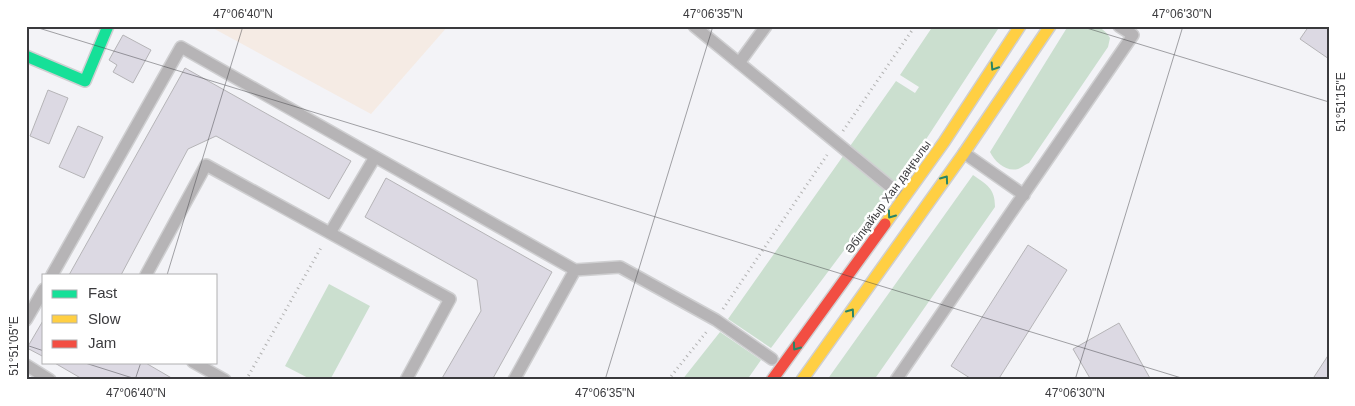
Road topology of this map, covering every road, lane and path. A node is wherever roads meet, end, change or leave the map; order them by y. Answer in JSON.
{"nodes":[{"id":1,"x":108,"y":26,"type":"edge"},
{"id":2,"x":694,"y":26,"type":"edge"},
{"id":3,"x":766,"y":26,"type":"edge"},
{"id":4,"x":915,"y":26,"type":"edge"},
{"id":5,"x":1020,"y":26,"type":"edge"},
{"id":6,"x":1050,"y":26,"type":"edge"},
{"id":7,"x":1119,"y":26,"type":"edge"},
{"id":8,"x":26,"y":56,"type":"edge"},
{"id":9,"x":739,"y":63,"type":"junction"},
{"id":10,"x":835,"y":142,"type":"junction"},
{"id":11,"x":964,"y":153,"type":"junction"},
{"id":12,"x":375,"y":157,"type":"junction"},
{"id":13,"x":1024,"y":194,"type":"junction"},
{"id":14,"x":904,"y":198,"type":"junction"},
{"id":15,"x":330,"y":233,"type":"junction"},
{"id":16,"x":575,"y":270,"type":"junction"},
{"id":17,"x":53,"y":274,"type":"edge"},
{"id":18,"x":147,"y":274,"type":"edge"},
{"id":19,"x":42,"y":292,"type":"edge"},
{"id":20,"x":26,"y":320,"type":"edge"},
{"id":21,"x":716,"y":320,"type":"junction"},
{"id":22,"x":772,"y":359,"type":"dead end"},
{"id":23,"x":197,"y":364,"type":"edge"},
{"id":24,"x":26,"y":365,"type":"edge"},
{"id":25,"x":50,"y":380,"type":"edge"},
{"id":26,"x":225,"y":380,"type":"edge"},
{"id":27,"x":246,"y":380,"type":"edge"},
{"id":28,"x":406,"y":380,"type":"edge"},
{"id":29,"x":514,"y":380,"type":"edge"},
{"id":30,"x":668,"y":380,"type":"edge"},
{"id":31,"x":772,"y":380,"type":"edge"},
{"id":32,"x":802,"y":380,"type":"edge"},
{"id":33,"x":896,"y":380,"type":"edge"}],
"edges":[{"from":1,"to":8,"type":"main road"},
{"from":2,"to":9,"type":"lane"},
{"from":3,"to":9,"type":"lane"},
{"from":4,"to":10,"type":"path"},
{"from":5,"to":14,"type":"main road","name":"Әбілқайыр Хан даңғылы","one_way":true},
{"from":6,"to":11,"type":"main road"},
{"from":7,"to":13,"type":"lane"},
{"from":9,"to":10,"type":"lane"},
{"from":10,"to":14,"type":"lane"},
{"from":10,"to":21,"type":"path"},
{"from":11,"to":13,"type":"lane"},
{"from":32,"to":11,"type":"main road","one_way":true},
{"from":12,"to":15,"type":"lane"},
{"from":12,"to":16,"type":"lane"},
{"from":12,"to":17,"type":"lane"},
{"from":13,"to":33,"type":"lane"},
{"from":14,"to":31,"type":"main road","name":"Әбілқайыр Хан даңғылы","one_way":true},
{"from":15,"to":18,"type":"lane"},
{"from":15,"to":27,"type":"path"},
{"from":15,"to":28,"type":"lane"},
{"from":16,"to":21,"type":"lane"},
{"from":16,"to":29,"type":"lane"},
{"from":19,"to":20,"type":"lane"},
{"from":21,"to":22,"type":"lane"},
{"from":21,"to":30,"type":"path"},
{"from":23,"to":26,"type":"lane"},
{"from":24,"to":25,"type":"lane"}]}
